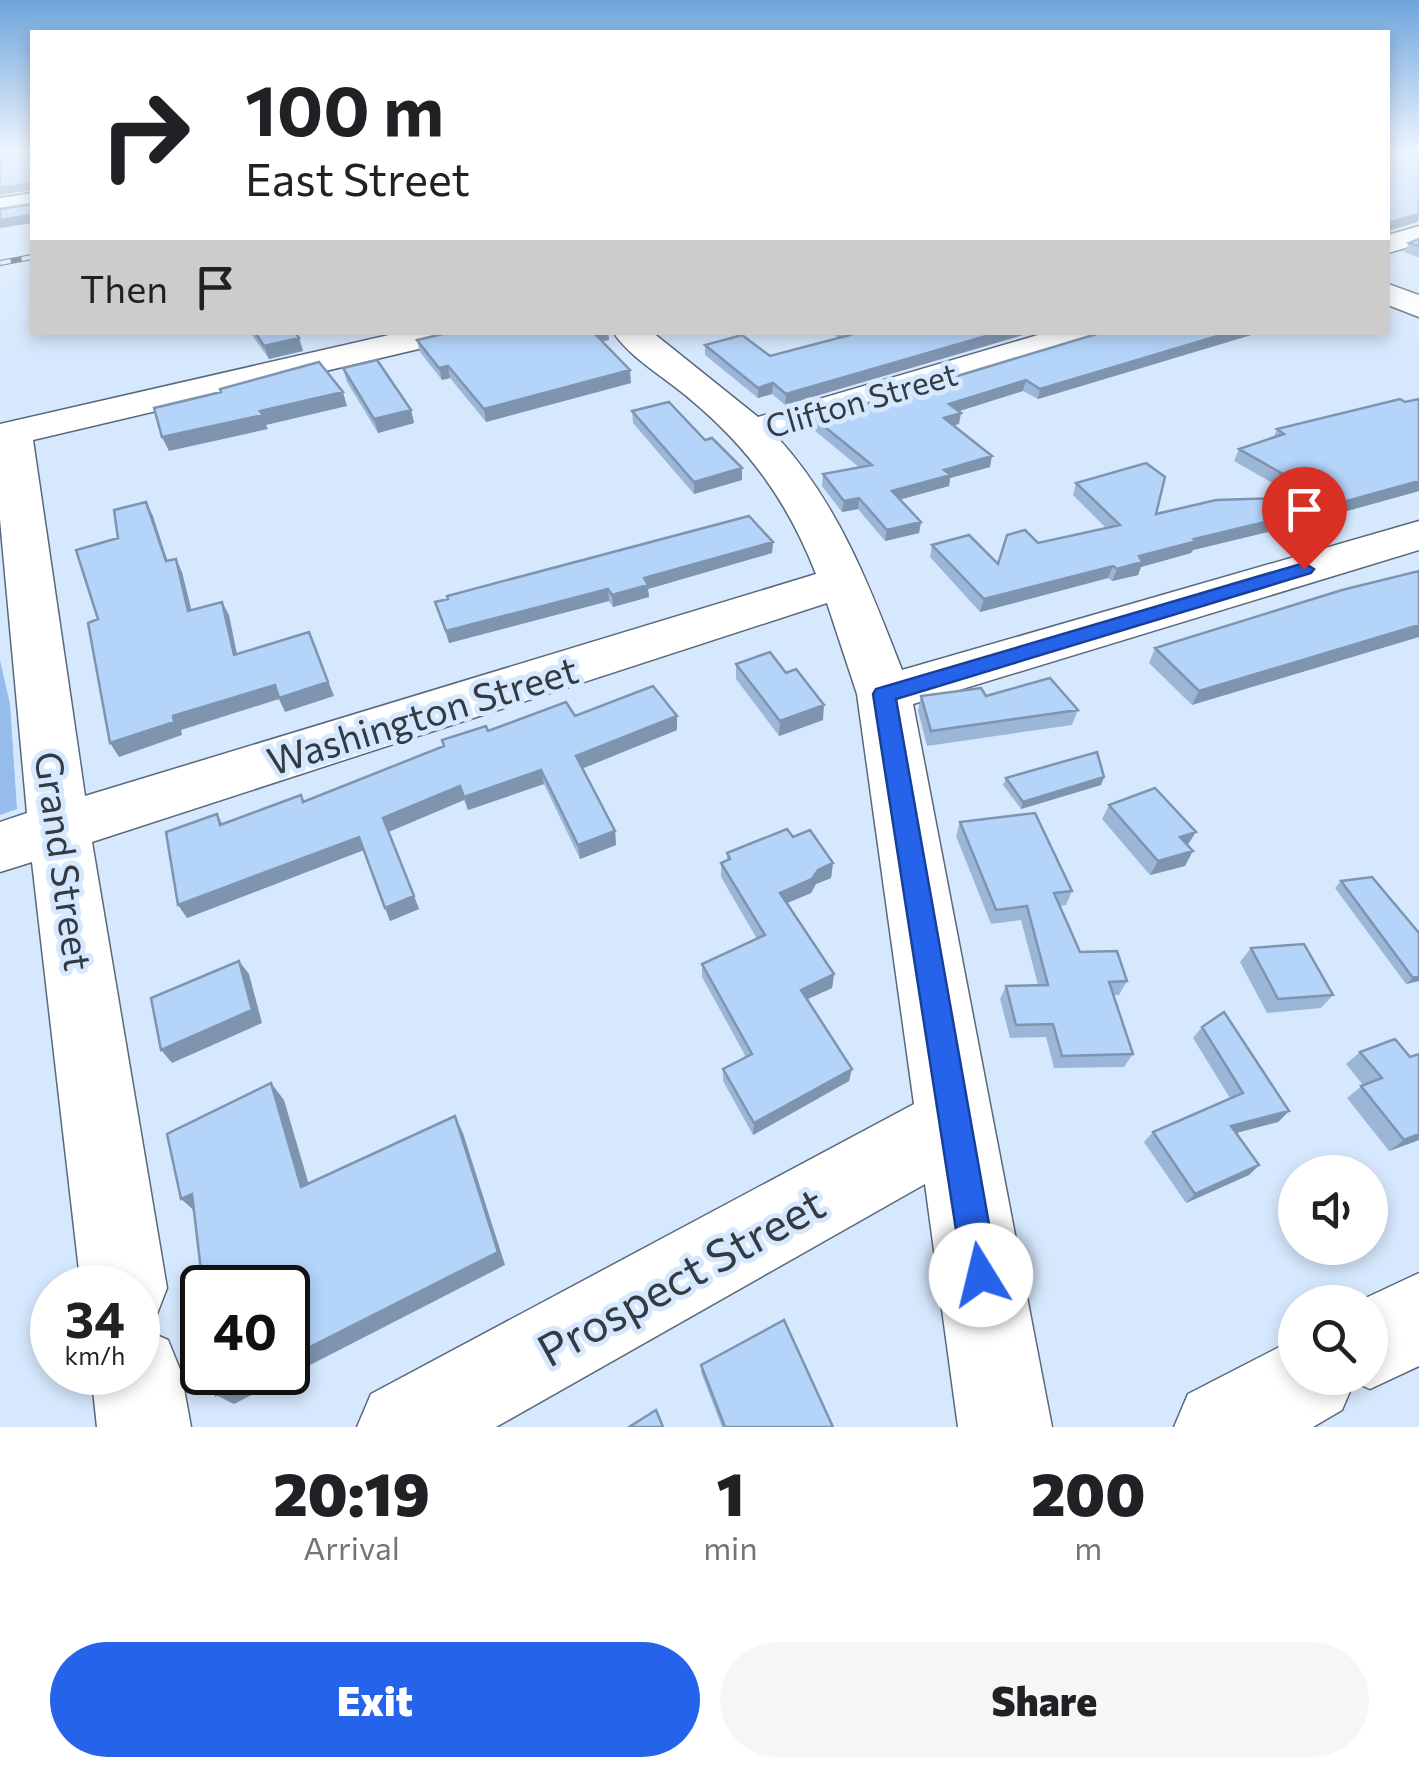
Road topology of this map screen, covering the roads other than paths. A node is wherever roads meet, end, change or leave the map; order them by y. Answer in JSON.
{"nodes":[{"id":1,"x":1419,"y":236,"type":"edge"},
{"id":2,"x":1390,"y":243,"type":"edge"},
{"id":3,"x":1390,"y":295,"type":"edge"},
{"id":4,"x":1419,"y":306,"type":"edge"},
{"id":5,"x":436,"y":335,"type":"edge"},
{"id":6,"x":634,"y":335,"type":"edge"},
{"id":7,"x":1076,"y":335,"type":"edge"},
{"id":8,"x":750,"y":432,"type":"junction"},
{"id":9,"x":6,"y":434,"type":"edge"},
{"id":10,"x":1419,"y":535,"type":"edge"},
{"id":11,"x":844,"y":581,"type":"junction"},
{"id":12,"x":884,"y":694,"type":"junction"},
{"id":13,"x":59,"y":828,"type":"junction"},
{"id":14,"x":0,"y":847,"type":"edge"},
{"id":15,"x":956,"y":1123,"type":"junction"},
{"id":16,"x":121,"y":1265,"type":"edge"},
{"id":17,"x":1419,"y":1316,"type":"edge"},
{"id":18,"x":1388,"y":1334,"type":"edge"},
{"id":19,"x":139,"y":1395,"type":"edge"},
{"id":20,"x":1279,"y":1395,"type":"edge"},
{"id":21,"x":144,"y":1427,"type":"edge"},
{"id":22,"x":404,"y":1427,"type":"edge"},
{"id":23,"x":1005,"y":1427,"type":"edge"},
{"id":24,"x":1221,"y":1427,"type":"edge"}],
"edges":[{"from":1,"to":2,"type":"street"},
{"from":3,"to":4,"type":"street"},
{"from":5,"to":9,"type":"street"},
{"from":6,"to":8,"type":"street"},
{"from":7,"to":8,"type":"street","name":"Clifton Street"},
{"from":8,"to":11,"type":"street"},
{"from":9,"to":13,"type":"street","name":"Grand Street"},
{"from":10,"to":12,"type":"street"},
{"from":11,"to":12,"type":"street"},
{"from":11,"to":13,"type":"street","name":"Washington Street"},
{"from":12,"to":15,"type":"street"},
{"from":13,"to":14,"type":"street","name":"Washington Street"},
{"from":13,"to":16,"type":"street","name":"Grand Street"},
{"from":15,"to":22,"type":"street","name":"Prospect Street"},
{"from":15,"to":23,"type":"street"},
{"from":17,"to":18,"type":"street"},
{"from":19,"to":21,"type":"street"},
{"from":20,"to":24,"type":"street"}]}
